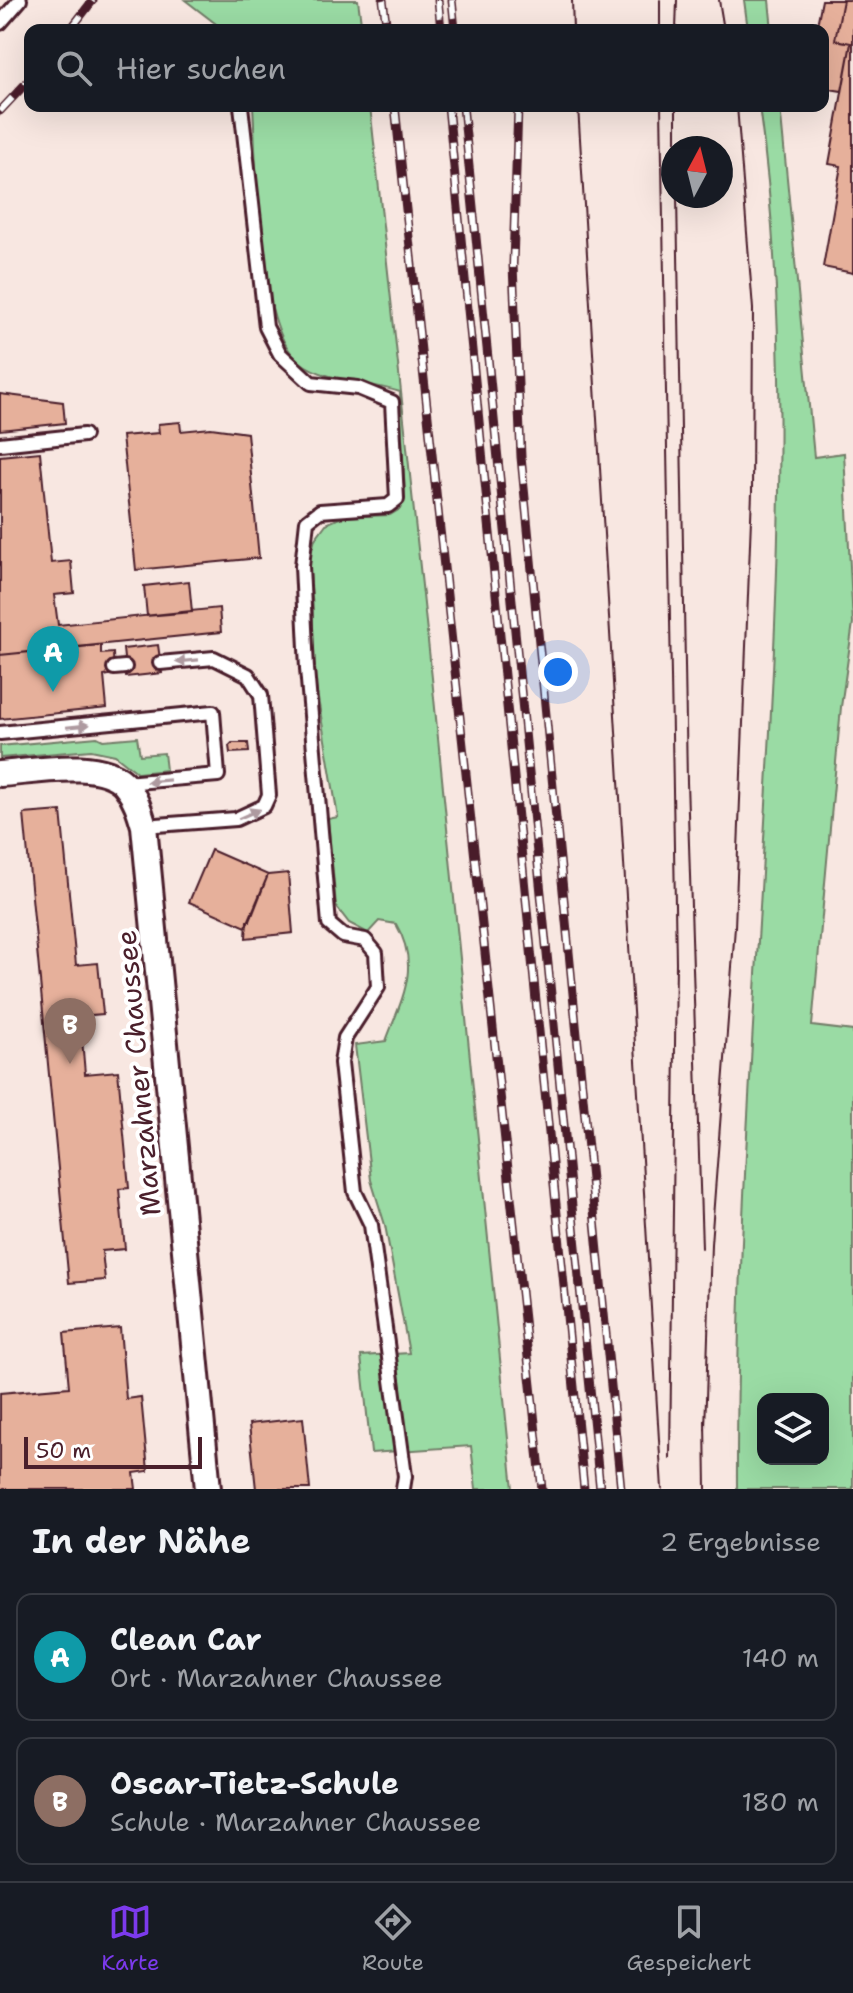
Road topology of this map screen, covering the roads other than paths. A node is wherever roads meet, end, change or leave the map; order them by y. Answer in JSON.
{"nodes":[{"id":1,"x":20,"y":0,"type":"edge"},
{"id":2,"x":0,"y":23,"type":"edge"},
{"id":3,"x":242,"y":112,"type":"edge"},
{"id":4,"x":84,"y":435,"type":"dead end"},
{"id":5,"x":0,"y":444,"type":"edge"},
{"id":6,"x":160,"y":663,"type":"dead end"},
{"id":7,"x":0,"y":733,"type":"edge"},
{"id":8,"x":0,"y":774,"type":"edge"},
{"id":9,"x":125,"y":783,"type":"junction"},
{"id":10,"x":144,"y":826,"type":"junction"},
{"id":11,"x":208,"y":1489,"type":"edge"},
{"id":12,"x":403,"y":1489,"type":"edge"}],
"edges":[{"from":1,"to":2,"type":"lane"},
{"from":3,"to":12,"type":"lane"},
{"from":4,"to":5,"type":"lane"},
{"from":10,"to":6,"type":"lane","one_way":true},
{"from":7,"to":9,"type":"lane","one_way":true},
{"from":8,"to":9,"type":"street"},
{"from":9,"to":10,"type":"street","name":"Marzahner Chaussee"},
{"from":10,"to":11,"type":"street","name":"Marzahner Chaussee"}]}
